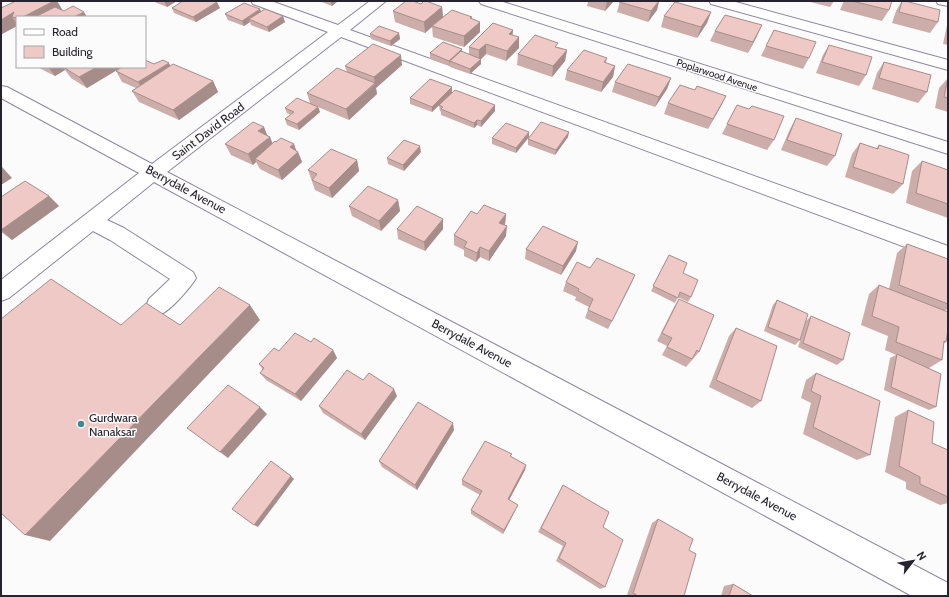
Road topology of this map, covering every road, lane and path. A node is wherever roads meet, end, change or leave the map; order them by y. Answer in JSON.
{"nodes":[{"id":1,"x":258,"y":1,"type":"edge"},
{"id":2,"x":379,"y":1,"type":"edge"},
{"id":3,"x":486,"y":1,"type":"edge"},
{"id":4,"x":716,"y":1,"type":"edge"},
{"id":5,"x":943,"y":1,"type":"edge"},
{"id":6,"x":948,"y":2,"type":"edge"},
{"id":7,"x":340,"y":31,"type":"junction"},
{"id":8,"x":948,"y":65,"type":"edge"},
{"id":9,"x":1,"y":90,"type":"edge"},
{"id":10,"x":948,"y":148,"type":"edge"},
{"id":11,"x":154,"y":172,"type":"junction"},
{"id":12,"x":92,"y":221,"type":"junction"},
{"id":13,"x":948,"y":255,"type":"edge"},
{"id":14,"x":1,"y":292,"type":"edge"},
{"id":15,"x":157,"y":306,"type":"dead end"},
{"id":16,"x":942,"y":596,"type":"edge"}],
"edges":[{"from":1,"to":7,"type":"street"},
{"from":2,"to":7,"type":"street","name":"Saint David Road"},
{"from":3,"to":10,"type":"street","name":"Poplarwood Avenue"},
{"from":4,"to":8,"type":"street"},
{"from":5,"to":6,"type":"street"},
{"from":7,"to":11,"type":"street","name":"Saint David Road"},
{"from":7,"to":13,"type":"street"},
{"from":9,"to":11,"type":"street","name":"Berrydale Avenue"},
{"from":11,"to":12,"type":"street","name":"Saint David Road"},
{"from":11,"to":16,"type":"street","name":"Berrydale Avenue"},
{"from":12,"to":14,"type":"street","name":"Saint David Road"},
{"from":12,"to":15,"type":"street"}]}
